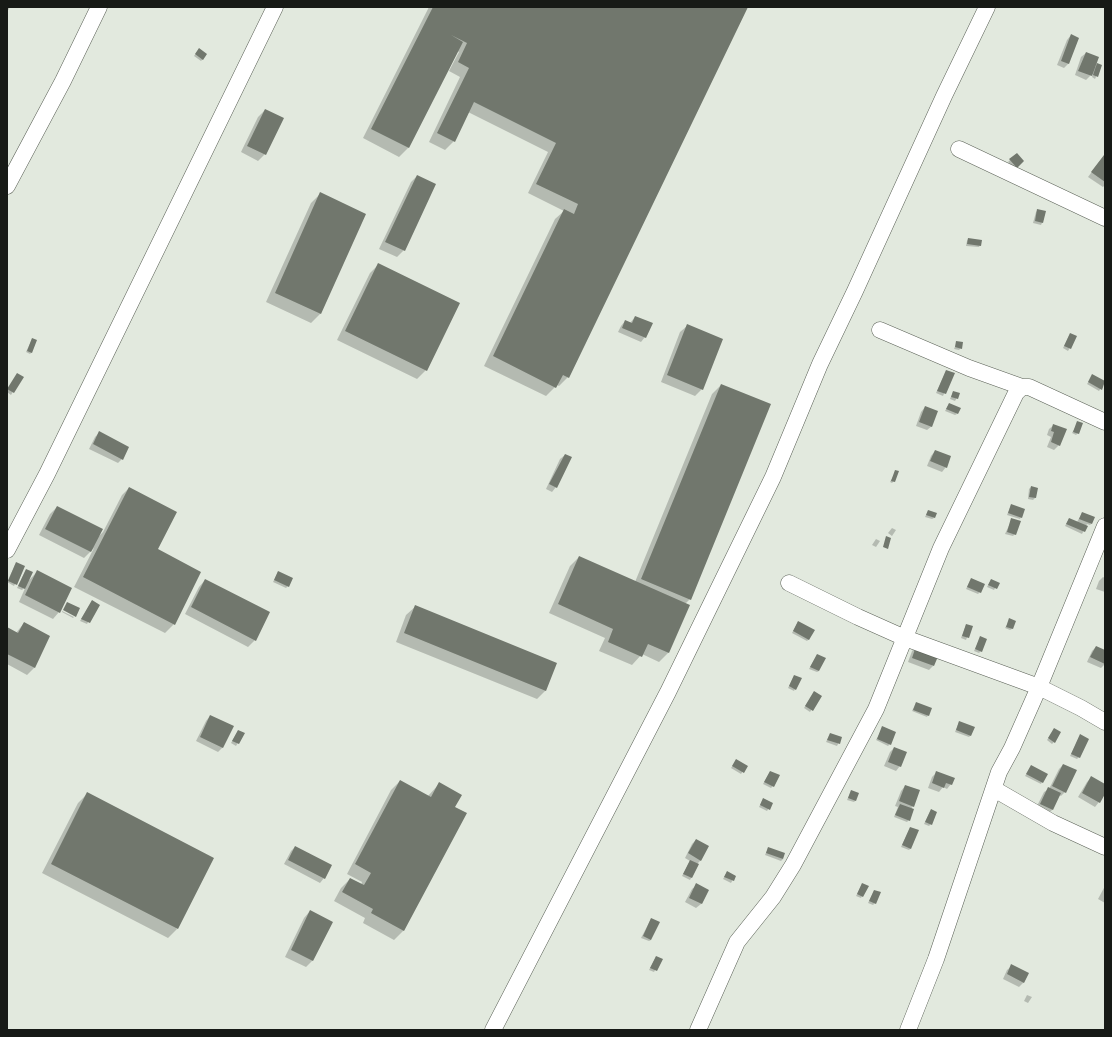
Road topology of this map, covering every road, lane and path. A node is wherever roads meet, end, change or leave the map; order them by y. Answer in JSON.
{"nodes":[{"id":1,"x":99,"y":7,"type":"edge"},
{"id":2,"x":986,"y":7,"type":"edge"},
{"id":3,"x":272,"y":8,"type":"edge"},
{"id":4,"x":959,"y":150,"type":"dead end"},
{"id":5,"x":7,"y":186,"type":"edge"},
{"id":6,"x":1105,"y":218,"type":"edge"},
{"id":7,"x":880,"y":330,"type":"dead end"},
{"id":8,"x":1022,"y":386,"type":"junction"},
{"id":9,"x":1105,"y":422,"type":"edge"},
{"id":10,"x":1105,"y":526,"type":"edge"},
{"id":11,"x":7,"y":550,"type":"edge"},
{"id":12,"x":789,"y":583,"type":"dead end"},
{"id":13,"x":904,"y":638,"type":"junction"},
{"id":14,"x":1039,"y":687,"type":"junction"},
{"id":15,"x":1105,"y":722,"type":"edge"},
{"id":16,"x":994,"y":789,"type":"junction"},
{"id":17,"x":1105,"y":847,"type":"edge"},
{"id":18,"x":493,"y":1030,"type":"edge"},
{"id":19,"x":698,"y":1030,"type":"edge"},
{"id":20,"x":908,"y":1030,"type":"edge"}],
"edges":[{"from":1,"to":5,"type":"street"},
{"from":2,"to":18,"type":"street"},
{"from":3,"to":11,"type":"street"},
{"from":4,"to":6,"type":"street"},
{"from":7,"to":8,"type":"street"},
{"from":8,"to":9,"type":"street"},
{"from":8,"to":13,"type":"street"},
{"from":10,"to":14,"type":"street"},
{"from":12,"to":13,"type":"street"},
{"from":13,"to":14,"type":"street"},
{"from":13,"to":19,"type":"street"},
{"from":14,"to":15,"type":"street"},
{"from":14,"to":16,"type":"street"},
{"from":16,"to":17,"type":"street"},
{"from":16,"to":20,"type":"street"}]}
